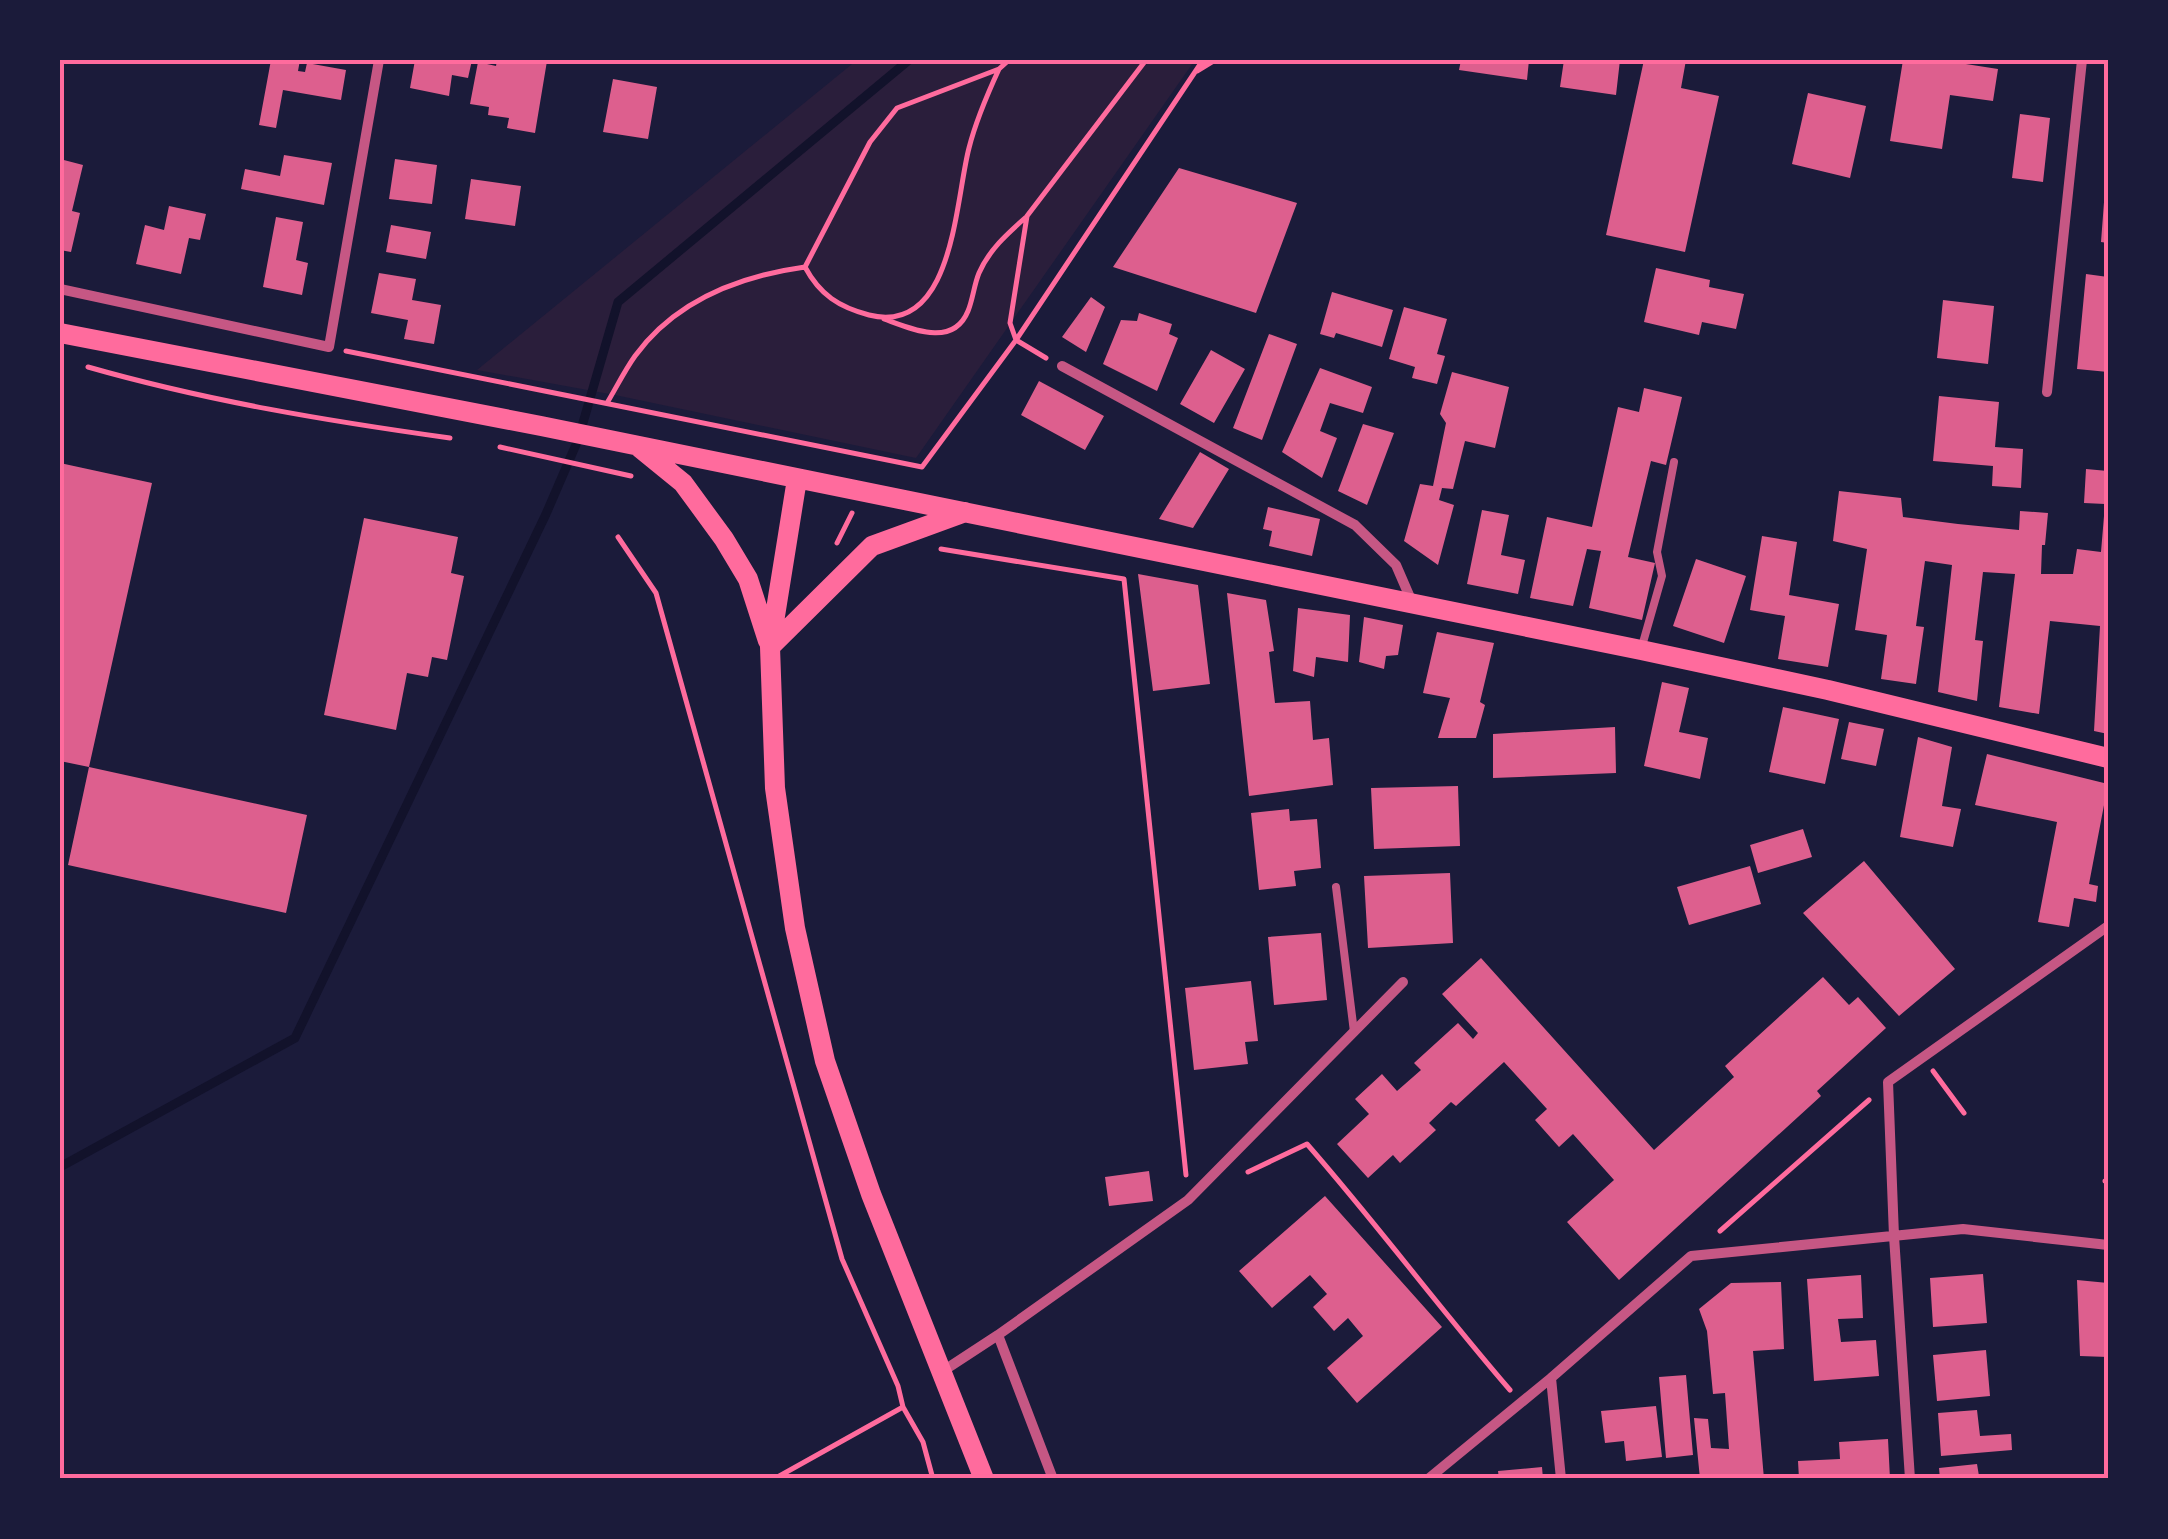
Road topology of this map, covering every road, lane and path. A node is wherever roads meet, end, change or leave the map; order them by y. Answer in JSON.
{"nodes":[{"id":1,"x":379,"y":60,"type":"edge"},
{"id":2,"x":1009,"y":60,"type":"edge"},
{"id":3,"x":1146,"y":60,"type":"edge"},
{"id":4,"x":1200,"y":60,"type":"edge"},
{"id":5,"x":1215,"y":60,"type":"edge"},
{"id":6,"x":2082,"y":60,"type":"edge"},
{"id":7,"x":999,"y":69,"type":"junction"},
{"id":8,"x":1195,"y":72,"type":"junction"},
{"id":9,"x":1027,"y":216,"type":"junction"},
{"id":10,"x":805,"y":267,"type":"junction"},
{"id":11,"x":60,"y":289,"type":"edge"},
{"id":12,"x":884,"y":318,"type":"junction"},
{"id":13,"x":60,"y":334,"type":"edge"},
{"id":14,"x":1016,"y":340,"type":"junction"},
{"id":15,"x":329,"y":347,"type":"junction"},
{"id":16,"x":77,"y":364,"type":"dead end"},
{"id":17,"x":1062,"y":366,"type":"joint"},
{"id":18,"x":2046,"y":392,"type":"dead end"},
{"id":19,"x":607,"y":403,"type":"junction"},
{"id":20,"x":462,"y":439,"type":"dead end"},
{"id":21,"x":637,"y":446,"type":"junction"},
{"id":22,"x":500,"y":447,"type":"dead end"},
{"id":23,"x":1674,"y":462,"type":"dead end"},
{"id":24,"x":643,"y":479,"type":"dead end"},
{"id":25,"x":797,"y":479,"type":"junction"},
{"id":26,"x":965,"y":512,"type":"junction"},
{"id":27,"x":618,"y":537,"type":"dead end"},
{"id":28,"x":934,"y":548,"type":"dead end"},
{"id":29,"x":1412,"y":603,"type":"junction"},
{"id":30,"x":770,"y":647,"type":"junction"},
{"id":31,"x":1641,"y":650,"type":"junction"},
{"id":32,"x":2108,"y":758,"type":"edge"},
{"id":33,"x":1336,"y":887,"type":"dead end"},
{"id":34,"x":2108,"y":926,"type":"edge"},
{"id":35,"x":1403,"y":982,"type":"dead end"},
{"id":36,"x":1354,"y":1032,"type":"junction"},
{"id":37,"x":1922,"y":1058,"type":"junction"},
{"id":38,"x":1888,"y":1082,"type":"junction"},
{"id":39,"x":1964,"y":1113,"type":"dead end"},
{"id":40,"x":1239,"y":1176,"type":"dead end"},
{"id":41,"x":1188,"y":1200,"type":"junction"},
{"id":42,"x":1894,"y":1236,"type":"junction"},
{"id":43,"x":2108,"y":1245,"type":"edge"},
{"id":44,"x":1691,"y":1256,"type":"junction"},
{"id":45,"x":998,"y":1336,"type":"junction"},
{"id":46,"x":943,"y":1371,"type":"junction"},
{"id":47,"x":1552,"y":1378,"type":"junction"},
{"id":48,"x":1522,"y":1403,"type":"junction"},
{"id":49,"x":903,"y":1407,"type":"junction"},
{"id":50,"x":774,"y":1479,"type":"edge"},
{"id":51,"x":934,"y":1479,"type":"edge"},
{"id":52,"x":984,"y":1479,"type":"edge"},
{"id":53,"x":1053,"y":1479,"type":"edge"},
{"id":54,"x":1428,"y":1479,"type":"edge"},
{"id":55,"x":1561,"y":1479,"type":"edge"},
{"id":56,"x":1910,"y":1479,"type":"edge"}],
"edges":[{"from":1,"to":15,"type":"street"},
{"from":2,"to":7,"type":"path"},
{"from":3,"to":9,"type":"path"},
{"from":4,"to":8,"type":"path"},
{"from":5,"to":8,"type":"path"},
{"from":6,"to":18,"type":"street"},
{"from":7,"to":10,"type":"path"},
{"from":7,"to":12,"type":"path"},
{"from":8,"to":14,"type":"path"},
{"from":9,"to":12,"type":"path"},
{"from":9,"to":14,"type":"path"},
{"from":10,"to":12,"type":"path"},
{"from":10,"to":19,"type":"path"},
{"from":11,"to":15,"type":"street"},
{"from":13,"to":21,"type":"main road"},
{"from":14,"to":17,"type":"path"},
{"from":14,"to":19,"type":"path"},
{"from":15,"to":19,"type":"path"},
{"from":16,"to":20,"type":"path"},
{"from":17,"to":29,"type":"street"},
{"from":21,"to":25,"type":"main road"},
{"from":21,"to":30,"type":"main road"},
{"from":22,"to":24,"type":"path"},
{"from":23,"to":31,"type":"lane"},
{"from":25,"to":26,"type":"main road"},
{"from":25,"to":30,"type":"main road"},
{"from":26,"to":29,"type":"main road"},
{"from":26,"to":30,"type":"main road"},
{"from":27,"to":49,"type":"path"},
{"from":28,"to":41,"type":"path"},
{"from":29,"to":31,"type":"main road"},
{"from":30,"to":46,"type":"main road"},
{"from":31,"to":32,"type":"main road"},
{"from":33,"to":36,"type":"lane"},
{"from":34,"to":37,"type":"street"},
{"from":35,"to":36,"type":"street"},
{"from":36,"to":41,"type":"street"},
{"from":37,"to":38,"type":"street"},
{"from":37,"to":39,"type":"path"},
{"from":38,"to":42,"type":"street"},
{"from":38,"to":44,"type":"path"},
{"from":40,"to":48,"type":"path"},
{"from":41,"to":45,"type":"street"},
{"from":42,"to":43,"type":"street"},
{"from":42,"to":44,"type":"street"},
{"from":42,"to":56,"type":"street"},
{"from":44,"to":47,"type":"street"},
{"from":45,"to":46,"type":"street"},
{"from":45,"to":53,"type":"street"},
{"from":46,"to":52,"type":"main road"},
{"from":47,"to":48,"type":"street"},
{"from":47,"to":55,"type":"street"},
{"from":48,"to":54,"type":"street"},
{"from":49,"to":50,"type":"path"},
{"from":49,"to":51,"type":"path"}]}
